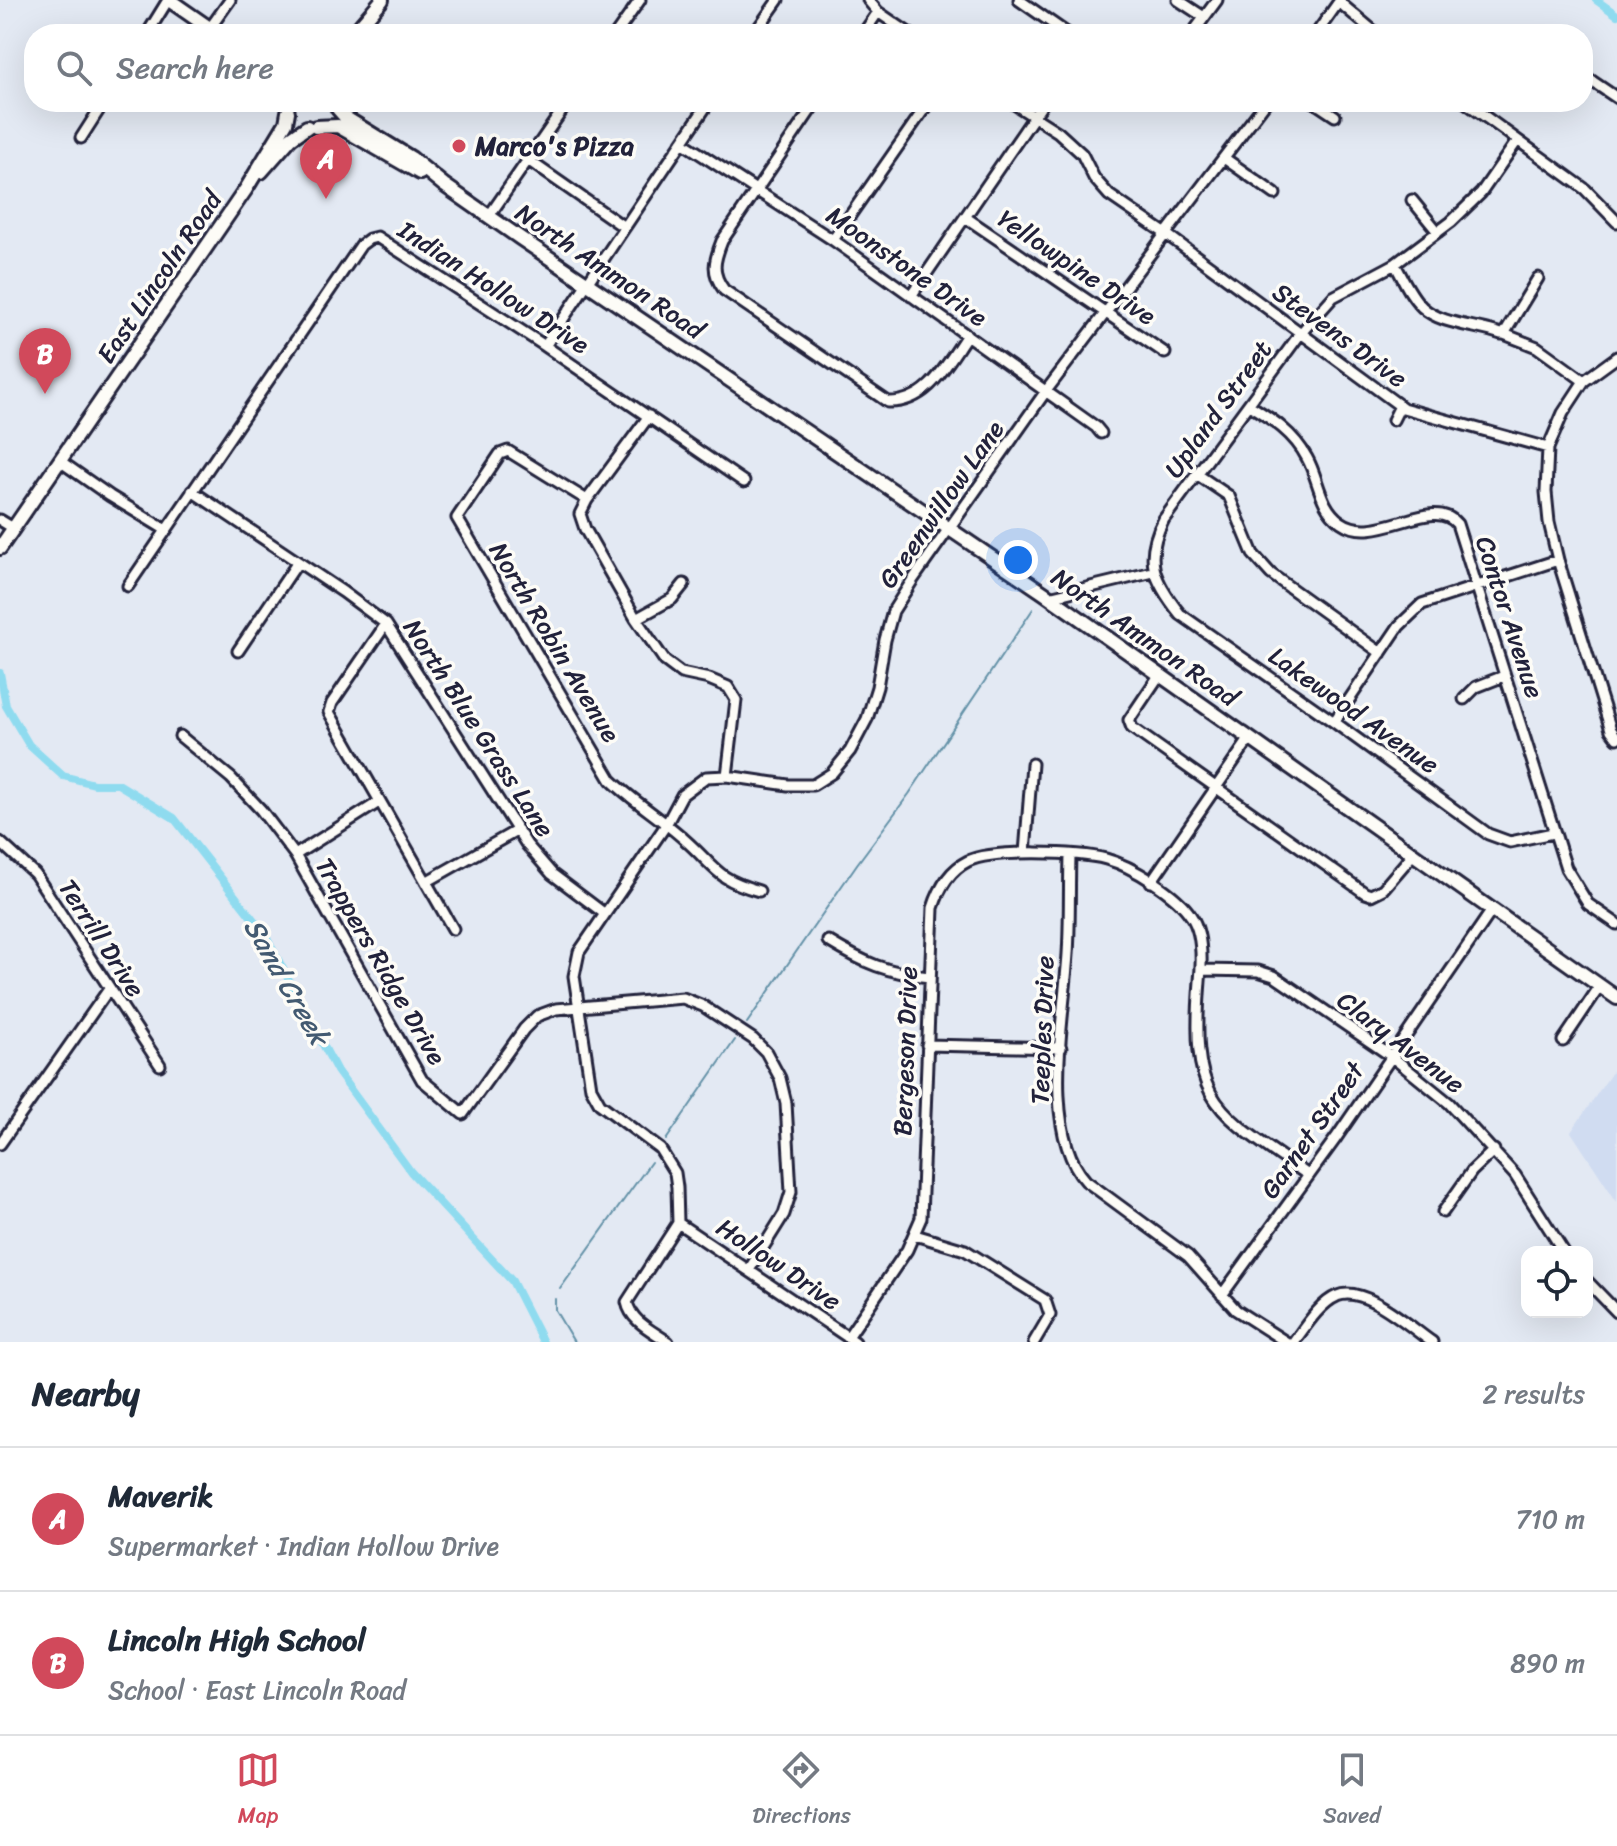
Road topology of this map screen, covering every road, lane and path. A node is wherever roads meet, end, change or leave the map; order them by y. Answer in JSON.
{"nodes":[{"id":1,"x":168,"y":0,"type":"edge"},
{"id":2,"x":230,"y":0,"type":"edge"},
{"id":3,"x":640,"y":0,"type":"edge"},
{"id":4,"x":778,"y":0,"type":"edge"},
{"id":5,"x":868,"y":0,"type":"edge"},
{"id":6,"x":1019,"y":0,"type":"edge"},
{"id":7,"x":1178,"y":0,"type":"edge"},
{"id":8,"x":1217,"y":0,"type":"edge"},
{"id":9,"x":1340,"y":1,"type":"edge"},
{"id":10,"x":380,"y":3,"type":"edge"},
{"id":11,"x":878,"y":12,"type":"junction"},
{"id":12,"x":1204,"y":17,"type":"junction"},
{"id":13,"x":153,"y":24,"type":"edge"},
{"id":14,"x":204,"y":24,"type":"edge"},
{"id":15,"x":218,"y":24,"type":"edge"},
{"id":16,"x":362,"y":24,"type":"edge"},
{"id":17,"x":369,"y":24,"type":"edge"},
{"id":18,"x":623,"y":24,"type":"edge"},
{"id":19,"x":761,"y":24,"type":"edge"},
{"id":20,"x":870,"y":24,"type":"edge"},
{"id":21,"x":895,"y":24,"type":"edge"},
{"id":22,"x":1054,"y":24,"type":"edge"},
{"id":23,"x":1199,"y":24,"type":"edge"},
{"id":24,"x":1323,"y":24,"type":"edge"},
{"id":25,"x":1366,"y":24,"type":"edge"},
{"id":26,"x":1593,"y":82,"type":"edge"},
{"id":27,"x":1617,"y":98,"type":"edge"},
{"id":28,"x":98,"y":112,"type":"edge"},
{"id":29,"x":287,"y":112,"type":"edge"},
{"id":30,"x":291,"y":112,"type":"edge"},
{"id":31,"x":332,"y":112,"type":"edge"},
{"id":32,"x":342,"y":112,"type":"edge"},
{"id":33,"x":561,"y":112,"type":"edge"},
{"id":34,"x":702,"y":112,"type":"edge"},
{"id":35,"x":809,"y":112,"type":"edge"},
{"id":36,"x":922,"y":112,"type":"edge"},
{"id":37,"x":1026,"y":112,"type":"edge"},
{"id":38,"x":1037,"y":112,"type":"edge"},
{"id":39,"x":1258,"y":112,"type":"edge"},
{"id":40,"x":1329,"y":112,"type":"edge"},
{"id":41,"x":1481,"y":112,"type":"edge"},
{"id":42,"x":1335,"y":116,"type":"dead end"},
{"id":43,"x":1033,"y":117,"type":"junction"},
{"id":44,"x":311,"y":127,"type":"junction"},
{"id":45,"x":81,"y":138,"type":"dead end"},
{"id":46,"x":1517,"y":141,"type":"junction"},
{"id":47,"x":682,"y":142,"type":"junction"},
{"id":48,"x":1224,"y":158,"type":"junction"},
{"id":49,"x":528,"y":160,"type":"junction"},
{"id":50,"x":444,"y":185,"type":"junction"},
{"id":51,"x":246,"y":189,"type":"junction"},
{"id":52,"x":756,"y":190,"type":"junction"},
{"id":53,"x":1275,"y":194,"type":"dead end"},
{"id":54,"x":1412,"y":200,"type":"dead end"},
{"id":55,"x":489,"y":216,"type":"junction"},
{"id":56,"x":965,"y":217,"type":"junction"},
{"id":57,"x":1617,"y":222,"type":"edge"},
{"id":58,"x":624,"y":227,"type":"junction"},
{"id":59,"x":1438,"y":232,"type":"junction"},
{"id":60,"x":1166,"y":234,"type":"junction"},
{"id":61,"x":833,"y":240,"type":"junction"},
{"id":62,"x":1395,"y":264,"type":"junction"},
{"id":63,"x":1538,"y":278,"type":"dead end"},
{"id":64,"x":588,"y":282,"type":"junction"},
{"id":65,"x":911,"y":296,"type":"junction"},
{"id":66,"x":1107,"y":313,"type":"junction"},
{"id":67,"x":1300,"y":334,"type":"junction"},
{"id":68,"x":1504,"y":334,"type":"junction"},
{"id":69,"x":967,"y":335,"type":"junction"},
{"id":70,"x":545,"y":346,"type":"junction"},
{"id":71,"x":1165,"y":353,"type":"dead end"},
{"id":72,"x":1617,"y":357,"type":"edge"},
{"id":73,"x":1584,"y":381,"type":"junction"},
{"id":74,"x":1046,"y":391,"type":"junction"},
{"id":75,"x":1249,"y":405,"type":"junction"},
{"id":76,"x":1400,"y":406,"type":"junction"},
{"id":77,"x":649,"y":416,"type":"junction"},
{"id":78,"x":1393,"y":420,"type":"dead end"},
{"id":79,"x":1101,"y":433,"type":"dead end"},
{"id":80,"x":1548,"y":448,"type":"junction"},
{"id":81,"x":60,"y":461,"type":"junction"},
{"id":82,"x":1198,"y":475,"type":"junction"},
{"id":83,"x":744,"y":482,"type":"dead end"},
{"id":84,"x":192,"y":491,"type":"junction"},
{"id":85,"x":587,"y":500,"type":"junction"},
{"id":86,"x":0,"y":520,"type":"edge"},
{"id":87,"x":948,"y":527,"type":"junction"},
{"id":88,"x":13,"y":528,"type":"junction"},
{"id":89,"x":166,"y":530,"type":"junction"},
{"id":90,"x":0,"y":548,"type":"edge"},
{"id":91,"x":1558,"y":560,"type":"junction"},
{"id":92,"x":298,"y":562,"type":"junction"},
{"id":93,"x":1153,"y":572,"type":"junction"},
{"id":94,"x":684,"y":584,"type":"dead end"},
{"id":95,"x":128,"y":586,"type":"dead end"},
{"id":96,"x":1477,"y":587,"type":"junction"},
{"id":97,"x":1049,"y":597,"type":"junction"},
{"id":98,"x":636,"y":619,"type":"junction"},
{"id":99,"x":386,"y":624,"type":"junction"},
{"id":100,"x":238,"y":651,"type":"dead end"},
{"id":101,"x":1381,"y":653,"type":"junction"},
{"id":102,"x":1160,"y":674,"type":"junction"},
{"id":103,"x":1504,"y":676,"type":"junction"},
{"id":104,"x":1464,"y":699,"type":"dead end"},
{"id":105,"x":1334,"y":722,"type":"junction"},
{"id":106,"x":180,"y":736,"type":"dead end"},
{"id":107,"x":1250,"y":738,"type":"junction"},
{"id":108,"x":1617,"y":738,"type":"edge"},
{"id":109,"x":1032,"y":764,"type":"dead end"},
{"id":110,"x":727,"y":776,"type":"junction"},
{"id":111,"x":1215,"y":788,"type":"junction"},
{"id":112,"x":379,"y":802,"type":"junction"},
{"id":113,"x":666,"y":825,"type":"junction"},
{"id":114,"x":518,"y":830,"type":"junction"},
{"id":115,"x":1553,"y":833,"type":"junction"},
{"id":116,"x":0,"y":842,"type":"edge"},
{"id":117,"x":1025,"y":853,"type":"junction"},
{"id":118,"x":1414,"y":853,"type":"junction"},
{"id":119,"x":295,"y":855,"type":"junction"},
{"id":120,"x":1070,"y":856,"type":"junction"},
{"id":121,"x":426,"y":882,"type":"junction"},
{"id":122,"x":1151,"y":882,"type":"junction"},
{"id":123,"x":759,"y":891,"type":"dead end"},
{"id":124,"x":1492,"y":910,"type":"junction"},
{"id":125,"x":605,"y":914,"type":"junction"},
{"id":126,"x":1617,"y":924,"type":"edge"},
{"id":127,"x":453,"y":929,"type":"dead end"},
{"id":128,"x":828,"y":941,"type":"dead end"},
{"id":129,"x":1201,"y":970,"type":"junction"},
{"id":130,"x":930,"y":977,"type":"junction"},
{"id":131,"x":1600,"y":986,"type":"junction"},
{"id":132,"x":109,"y":989,"type":"junction"},
{"id":133,"x":1617,"y":998,"type":"edge"},
{"id":134,"x":578,"y":1005,"type":"junction"},
{"id":135,"x":1563,"y":1041,"type":"dead end"},
{"id":136,"x":927,"y":1045,"type":"junction"},
{"id":137,"x":1061,"y":1048,"type":"junction"},
{"id":138,"x":1391,"y":1056,"type":"junction"},
{"id":139,"x":160,"y":1065,"type":"dead end"},
{"id":140,"x":0,"y":1144,"type":"edge"},
{"id":141,"x":1494,"y":1150,"type":"junction"},
{"id":142,"x":1308,"y":1175,"type":"junction"},
{"id":143,"x":1443,"y":1212,"type":"dead end"},
{"id":144,"x":678,"y":1223,"type":"junction"},
{"id":145,"x":915,"y":1235,"type":"junction"},
{"id":146,"x":1560,"y":1246,"type":"edge"},
{"id":147,"x":749,"y":1270,"type":"junction"},
{"id":148,"x":1593,"y":1287,"type":"edge"},
{"id":149,"x":1222,"y":1295,"type":"junction"},
{"id":150,"x":1617,"y":1312,"type":"edge"},
{"id":151,"x":851,"y":1339,"type":"edge"},
{"id":152,"x":1425,"y":1340,"type":"edge"},
{"id":153,"x":668,"y":1342,"type":"edge"},
{"id":154,"x":1034,"y":1342,"type":"edge"},
{"id":155,"x":1286,"y":1342,"type":"edge"},
{"id":156,"x":1294,"y":1342,"type":"edge"}],
"edges":[{"from":1,"to":13,"type":"street"},
{"from":1,"to":14,"type":"main road"},
{"from":2,"to":15,"type":"street"},
{"from":3,"to":18,"type":"street"},
{"from":4,"to":19,"type":"street"},
{"from":5,"to":11,"type":"street"},
{"from":6,"to":22,"type":"street"},
{"from":7,"to":12,"type":"street"},
{"from":8,"to":12,"type":"street"},
{"from":9,"to":24,"type":"street"},
{"from":9,"to":25,"type":"street"},
{"from":10,"to":16,"type":"main road"},
{"from":10,"to":17,"type":"main road"},
{"from":11,"to":20,"type":"street"},
{"from":11,"to":21,"type":"street"},
{"from":12,"to":23,"type":"street"},
{"from":26,"to":27,"type":"street"},
{"from":28,"to":45,"type":"street"},
{"from":29,"to":51,"type":"main road","name":"East Lincoln Road"},
{"from":30,"to":44,"type":"main road"},
{"from":31,"to":44,"type":"main road","name":"East Lincoln Road"},
{"from":32,"to":50,"type":"main road","name":"North Ammon Road"},
{"from":33,"to":49,"type":"street"},
{"from":34,"to":47,"type":"street"},
{"from":35,"to":52,"type":"street"},
{"from":36,"to":61,"type":"street"},
{"from":37,"to":43,"type":"street","name":"Stevens Drive"},
{"from":38,"to":43,"type":"street"},
{"from":39,"to":48,"type":"street","name":"Greenwillow Lane"},
{"from":40,"to":42,"type":"street"},
{"from":41,"to":46,"type":"street"},
{"from":43,"to":56,"type":"street"},
{"from":43,"to":60,"type":"street","name":"Stevens Drive"},
{"from":44,"to":50,"type":"main road","name":"North Ammon Road"},
{"from":44,"to":51,"type":"main road","name":"East Lincoln Road"},
{"from":46,"to":57,"type":"street"},
{"from":46,"to":59,"type":"street","name":"Upland Street"},
{"from":47,"to":52,"type":"street","name":"Moonstone Drive"},
{"from":47,"to":58,"type":"street"},
{"from":48,"to":53,"type":"street"},
{"from":48,"to":60,"type":"street","name":"Greenwillow Lane"},
{"from":49,"to":55,"type":"street"},
{"from":49,"to":58,"type":"street"},
{"from":50,"to":55,"type":"main road","name":"North Ammon Road"},
{"from":51,"to":81,"type":"main road","name":"East Lincoln Road"},
{"from":52,"to":61,"type":"street","name":"Moonstone Drive"},
{"from":52,"to":69,"type":"street"},
{"from":54,"to":59,"type":"street"},
{"from":55,"to":64,"type":"main road","name":"North Ammon Road"},
{"from":56,"to":65,"type":"street"},
{"from":56,"to":66,"type":"street","name":"Yellowpine Drive"},
{"from":58,"to":64,"type":"street"},
{"from":59,"to":62,"type":"street","name":"Upland Street"},
{"from":60,"to":66,"type":"street","name":"Greenwillow Lane"},
{"from":60,"to":67,"type":"street","name":"Stevens Drive"},
{"from":61,"to":65,"type":"street","name":"Moonstone Drive"},
{"from":62,"to":67,"type":"street","name":"Upland Street"},
{"from":62,"to":68,"type":"street"},
{"from":63,"to":68,"type":"street"},
{"from":64,"to":70,"type":"street"},
{"from":64,"to":87,"type":"main road","name":"North Ammon Road"},
{"from":65,"to":69,"type":"street","name":"Moonstone Drive"},
{"from":66,"to":71,"type":"street","name":"Yellowpine Drive"},
{"from":66,"to":74,"type":"street","name":"Greenwillow Lane"},
{"from":67,"to":75,"type":"street","name":"Upland Street"},
{"from":67,"to":76,"type":"street","name":"Stevens Drive"},
{"from":68,"to":73,"type":"street"},
{"from":69,"to":74,"type":"street","name":"Moonstone Drive"},
{"from":70,"to":77,"type":"street","name":"Indian Hollow Drive"},
{"from":70,"to":84,"type":"street","name":"Indian Hollow Drive"},
{"from":72,"to":73,"type":"street"},
{"from":73,"to":80,"type":"street"},
{"from":74,"to":79,"type":"street","name":"Moonstone Drive"},
{"from":74,"to":87,"type":"street","name":"Greenwillow Lane"},
{"from":75,"to":82,"type":"street","name":"Upland Street"},
{"from":75,"to":96,"type":"street","name":"Contor Avenue"},
{"from":76,"to":78,"type":"street"},
{"from":76,"to":80,"type":"street","name":"Stevens Drive"},
{"from":77,"to":83,"type":"street","name":"Indian Hollow Drive"},
{"from":77,"to":85,"type":"street"},
{"from":80,"to":91,"type":"street"},
{"from":81,"to":88,"type":"main road","name":"East Lincoln Road"},
{"from":81,"to":89,"type":"street"},
{"from":82,"to":93,"type":"street","name":"Upland Street"},
{"from":82,"to":101,"type":"street"},
{"from":84,"to":89,"type":"street","name":"Indian Hollow Drive"},
{"from":84,"to":92,"type":"street","name":"North Blue Grass Lane"},
{"from":85,"to":98,"type":"street"},
{"from":85,"to":113,"type":"street","name":"North Robin Avenue"},
{"from":86,"to":88,"type":"street"},
{"from":87,"to":97,"type":"main road","name":"North Ammon Road"},
{"from":87,"to":110,"type":"street","name":"Greenwillow Lane"},
{"from":88,"to":90,"type":"main road","name":"East Lincoln Road"},
{"from":89,"to":95,"type":"street","name":"Indian Hollow Drive"},
{"from":91,"to":96,"type":"street"},
{"from":91,"to":108,"type":"street"},
{"from":92,"to":99,"type":"street","name":"North Blue Grass Lane"},
{"from":92,"to":100,"type":"street"},
{"from":93,"to":97,"type":"street"},
{"from":93,"to":105,"type":"street","name":"Lakewood Avenue"},
{"from":94,"to":98,"type":"street"},
{"from":96,"to":101,"type":"street"},
{"from":96,"to":103,"type":"street","name":"Contor Avenue"},
{"from":97,"to":102,"type":"main road","name":"North Ammon Road"},
{"from":98,"to":110,"type":"street"},
{"from":99,"to":112,"type":"street"},
{"from":99,"to":114,"type":"street","name":"North Blue Grass Lane"},
{"from":101,"to":105,"type":"street"},
{"from":102,"to":107,"type":"main road","name":"North Ammon Road"},
{"from":102,"to":111,"type":"street"},
{"from":103,"to":104,"type":"street"},
{"from":103,"to":115,"type":"street","name":"Contor Avenue"},
{"from":105,"to":115,"type":"street","name":"Lakewood Avenue"},
{"from":106,"to":119,"type":"street","name":"Trappers Ridge Drive"},
{"from":107,"to":111,"type":"street"},
{"from":107,"to":118,"type":"main road","name":"North Ammon Road"},
{"from":109,"to":117,"type":"street"},
{"from":110,"to":113,"type":"street","name":"Greenwillow Lane"},
{"from":111,"to":118,"type":"street"},
{"from":111,"to":122,"type":"street"},
{"from":112,"to":119,"type":"street"},
{"from":112,"to":121,"type":"street"},
{"from":113,"to":123,"type":"street","name":"North Robin Avenue"},
{"from":113,"to":125,"type":"street","name":"Greenwillow Lane"},
{"from":114,"to":121,"type":"street"},
{"from":114,"to":125,"type":"street","name":"North Blue Grass Lane"},
{"from":115,"to":126,"type":"street","name":"Contor Avenue"},
{"from":116,"to":132,"type":"street","name":"Terrill Drive"},
{"from":117,"to":120,"type":"street","name":"Bergeson Drive"},
{"from":117,"to":130,"type":"street","name":"Bergeson Drive"},
{"from":118,"to":124,"type":"main road","name":"North Ammon Road"},
{"from":119,"to":134,"type":"street","name":"Trappers Ridge Drive"},
{"from":120,"to":122,"type":"street","name":"Bergeson Drive"},
{"from":120,"to":137,"type":"street","name":"Teeples Drive"},
{"from":121,"to":127,"type":"street"},
{"from":122,"to":129,"type":"street","name":"Bergeson Drive"},
{"from":124,"to":131,"type":"main road","name":"North Ammon Road"},
{"from":124,"to":138,"type":"street","name":"Garnet Street"},
{"from":125,"to":134,"type":"street","name":"Greenwillow Lane"},
{"from":128,"to":130,"type":"street"},
{"from":129,"to":138,"type":"street","name":"Clary Avenue"},
{"from":129,"to":142,"type":"street","name":"Bergeson Drive"},
{"from":130,"to":136,"type":"street","name":"Bergeson Drive"},
{"from":131,"to":133,"type":"main road","name":"North Ammon Road"},
{"from":131,"to":135,"type":"street"},
{"from":132,"to":139,"type":"street","name":"Terrill Drive"},
{"from":132,"to":140,"type":"street"},
{"from":134,"to":144,"type":"street","name":"Greenwillow Lane"},
{"from":134,"to":147,"type":"street","name":"Trappers Ridge Drive"},
{"from":136,"to":137,"type":"street"},
{"from":136,"to":145,"type":"street","name":"Bergeson Drive"},
{"from":137,"to":149,"type":"street","name":"Teeples Drive"},
{"from":138,"to":141,"type":"street","name":"Clary Avenue"},
{"from":138,"to":142,"type":"street","name":"Garnet Street"},
{"from":141,"to":143,"type":"street"},
{"from":141,"to":146,"type":"street","name":"Clary Avenue"},
{"from":142,"to":149,"type":"street","name":"Garnet Street"},
{"from":144,"to":147,"type":"street","name":"Hollow Drive"},
{"from":144,"to":153,"type":"street"},
{"from":145,"to":151,"type":"street","name":"Bergeson Drive"},
{"from":145,"to":154,"type":"street"},
{"from":147,"to":151,"type":"street","name":"Hollow Drive"},
{"from":148,"to":150,"type":"street"},
{"from":149,"to":155,"type":"street","name":"Teeples Drive"},
{"from":152,"to":156,"type":"street"}]}
